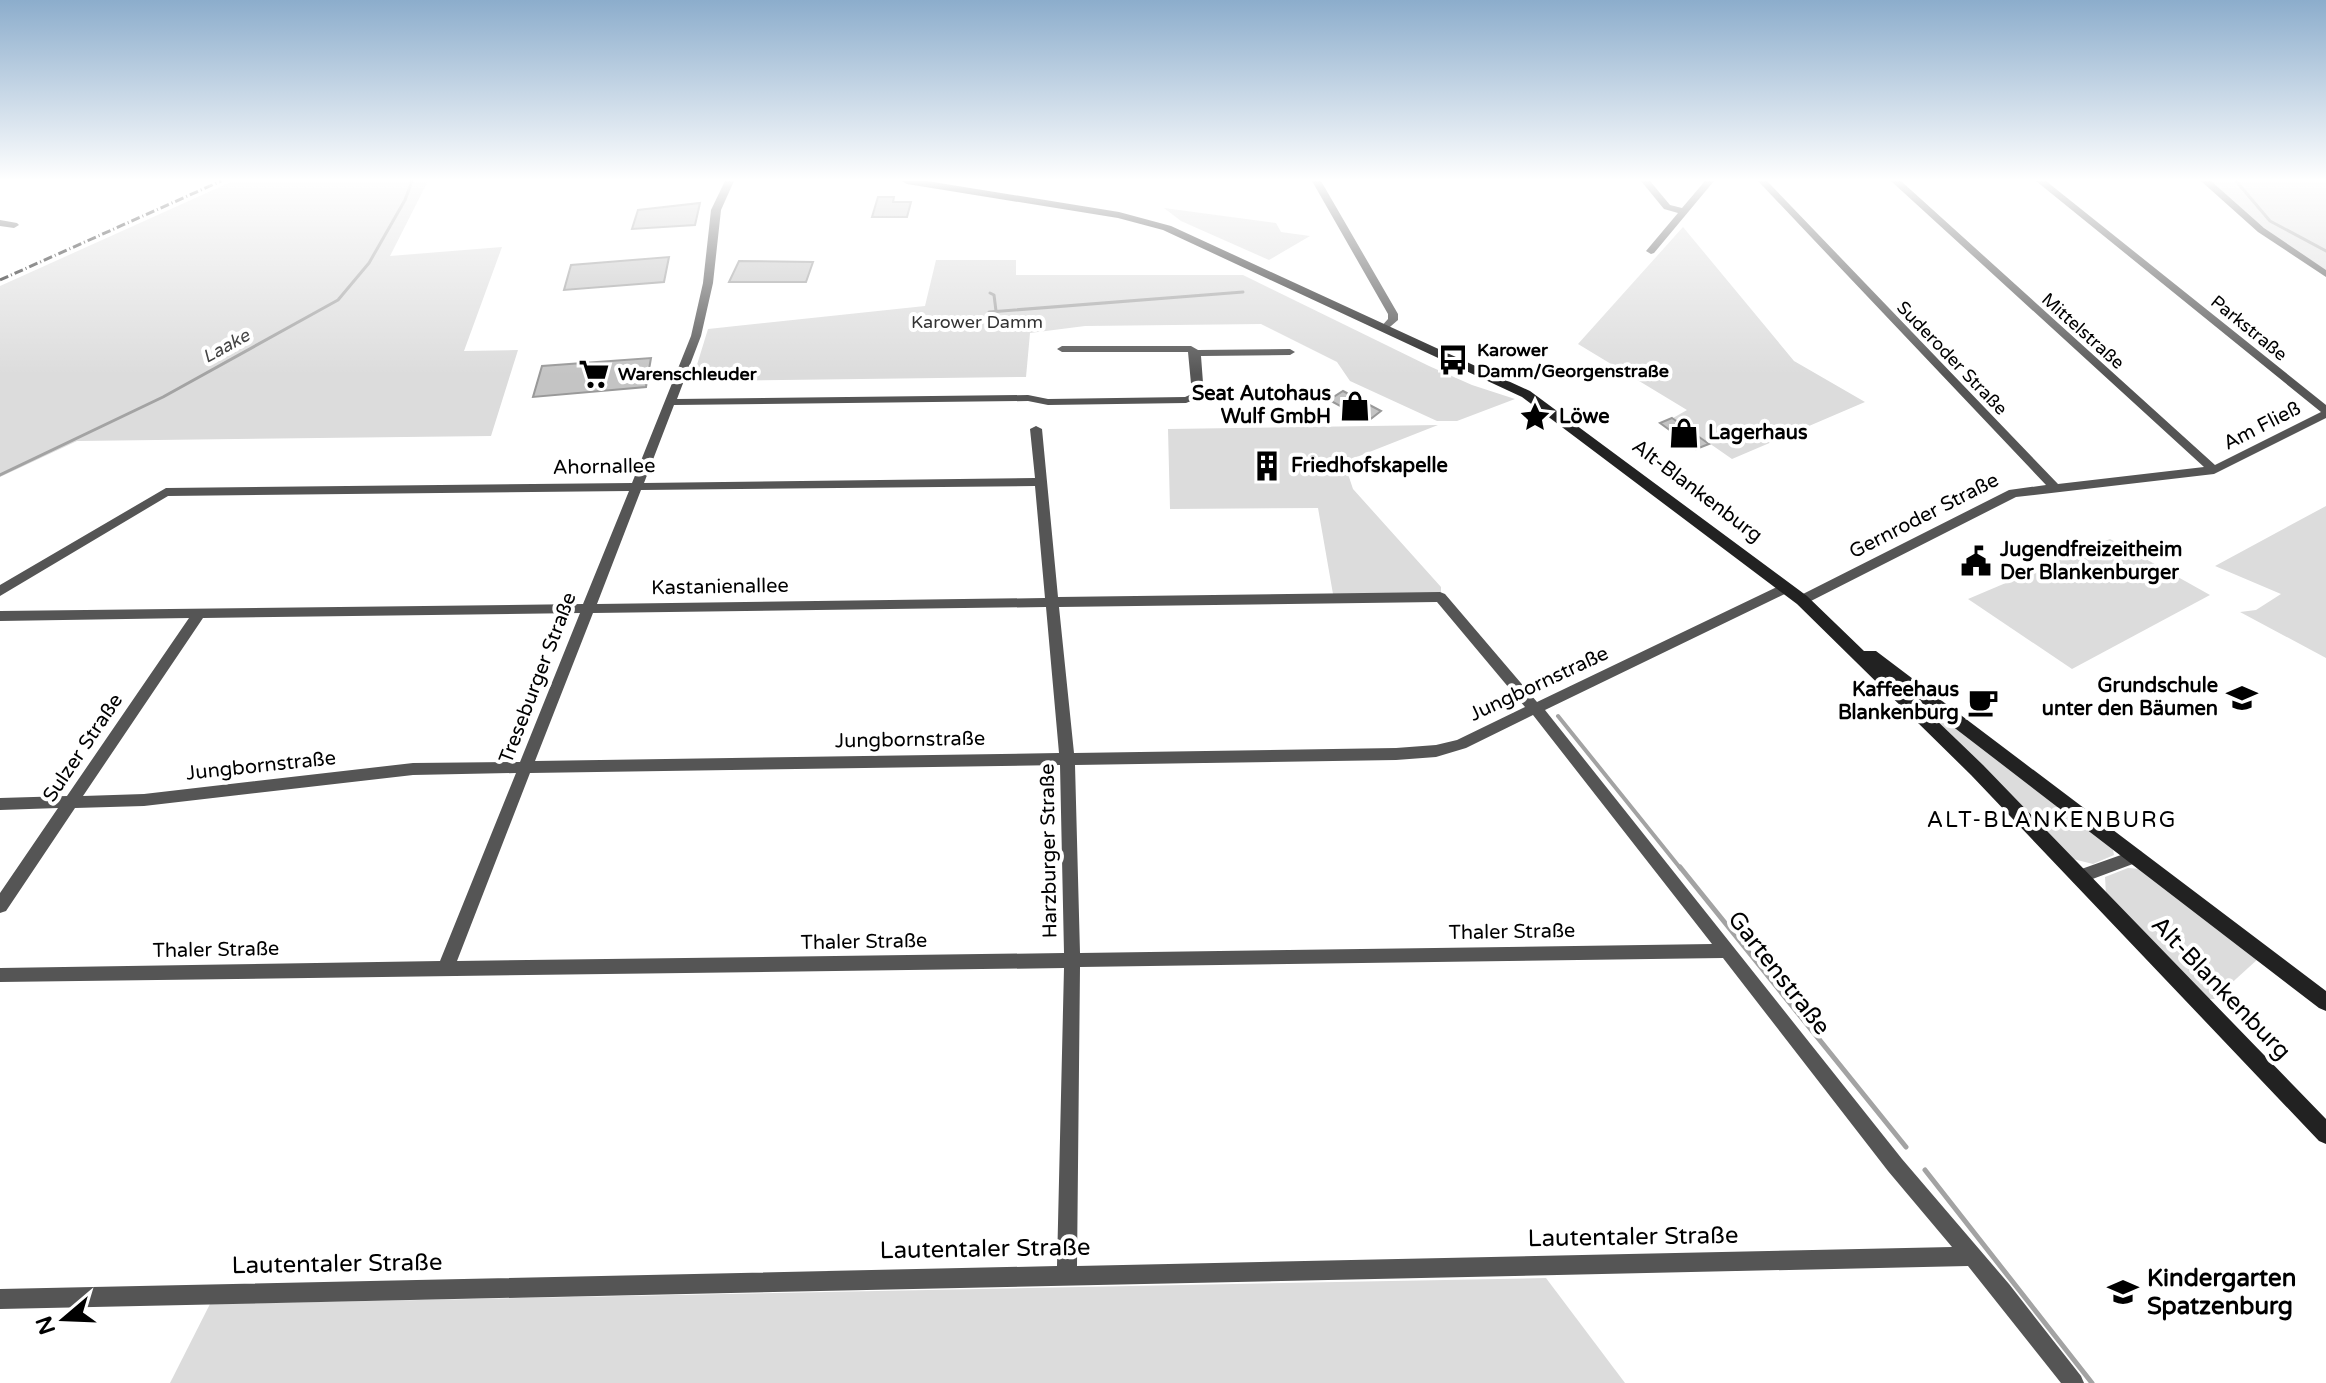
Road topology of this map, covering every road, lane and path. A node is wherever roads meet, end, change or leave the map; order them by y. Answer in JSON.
{"nodes":[{"id":1,"x":712,"y":246,"type":"edge"},
{"id":2,"x":1208,"y":246,"type":"edge"},
{"id":3,"x":1353,"y":246,"type":"edge"},
{"id":4,"x":1655,"y":246,"type":"edge"},
{"id":5,"x":1824,"y":246,"type":"edge"},
{"id":6,"x":1966,"y":246,"type":"edge"},
{"id":7,"x":2120,"y":246,"type":"edge"},
{"id":8,"x":2284,"y":246,"type":"edge"},
{"id":9,"x":1651,"y":251,"type":"dead end"},
{"id":10,"x":2326,"y":274,"type":"edge"},
{"id":11,"x":1384,"y":329,"type":"junction"},
{"id":12,"x":1062,"y":349,"type":"dead end"},
{"id":13,"x":1290,"y":352,"type":"dead end"},
{"id":14,"x":1195,"y":353,"type":"junction"},
{"id":15,"x":670,"y":402,"type":"junction"},
{"id":16,"x":2326,"y":412,"type":"edge"},
{"id":17,"x":1036,"y":429,"type":"dead end"},
{"id":18,"x":2214,"y":470,"type":"junction"},
{"id":19,"x":1042,"y":482,"type":"junction"},
{"id":20,"x":636,"y":487,"type":"junction"},
{"id":21,"x":2054,"y":487,"type":"junction"},
{"id":22,"x":1786,"y":588,"type":"junction"},
{"id":23,"x":0,"y":591,"type":"edge"},
{"id":24,"x":1440,"y":597,"type":"joint"},
{"id":25,"x":1802,"y":600,"type":"junction"},
{"id":26,"x":1051,"y":602,"type":"junction"},
{"id":27,"x":587,"y":609,"type":"junction"},
{"id":28,"x":199,"y":614,"type":"junction"},
{"id":29,"x":0,"y":616,"type":"edge"},
{"id":30,"x":1836,"y":631,"type":"junction"},
{"id":31,"x":1535,"y":709,"type":"junction"},
{"id":32,"x":1067,"y":757,"type":"junction"},
{"id":33,"x":525,"y":766,"type":"junction"},
{"id":34,"x":70,"y":803,"type":"junction"},
{"id":35,"x":0,"y":804,"type":"edge"},
{"id":36,"x":2135,"y":856,"type":"junction"},
{"id":37,"x":2079,"y":877,"type":"junction"},
{"id":38,"x":0,"y":906,"type":"edge"},
{"id":39,"x":1729,"y":951,"type":"junction"},
{"id":40,"x":1072,"y":961,"type":"junction"},
{"id":41,"x":445,"y":970,"type":"junction"},
{"id":42,"x":0,"y":975,"type":"edge"},
{"id":43,"x":2326,"y":1002,"type":"edge"},
{"id":44,"x":2326,"y":1134,"type":"edge"},
{"id":45,"x":1971,"y":1256,"type":"junction"},
{"id":46,"x":1067,"y":1273,"type":"junction"},
{"id":47,"x":0,"y":1299,"type":"edge"},
{"id":48,"x":2074,"y":1383,"type":"edge"}],
"edges":[{"from":1,"to":15,"type":"street","name":"Treseburger Straße"},
{"from":2,"to":11,"type":"main road"},
{"from":3,"to":11,"type":"street"},
{"from":4,"to":9,"type":"street"},
{"from":5,"to":21,"type":"street","name":"Suderoder Straße"},
{"from":6,"to":18,"type":"street","name":"Mittelstraße"},
{"from":7,"to":16,"type":"street","name":"Parkstraße"},
{"from":8,"to":10,"type":"street"},
{"from":11,"to":22,"type":"main road","name":"Alt-Blankenburg"},
{"from":12,"to":14,"type":"street"},
{"from":13,"to":14,"type":"street"},
{"from":14,"to":15,"type":"street"},
{"from":15,"to":20,"type":"street","name":"Treseburger Straße"},
{"from":16,"to":18,"type":"street","name":"Am Fließ"},
{"from":17,"to":19,"type":"street","name":"Harzburger Straße"},
{"from":18,"to":21,"type":"street","name":"Gernroder Straße"},
{"from":19,"to":20,"type":"street","name":"Ahornallee"},
{"from":19,"to":26,"type":"street","name":"Harzburger Straße"},
{"from":20,"to":23,"type":"street","name":"Ahornallee"},
{"from":20,"to":27,"type":"street","name":"Treseburger Straße"},
{"from":21,"to":25,"type":"street","name":"Gernroder Straße"},
{"from":22,"to":25,"type":"main road","name":"Alt-Blankenburg"},
{"from":22,"to":31,"type":"street","name":"Jungbornstraße"},
{"from":24,"to":26,"type":"street","name":"Kastanienallee"},
{"from":24,"to":31,"type":"street","name":"Gartenstraße"},
{"from":25,"to":30,"type":"main road","name":"Alt-Blankenburg"},
{"from":26,"to":27,"type":"street","name":"Kastanienallee"},
{"from":26,"to":32,"type":"street","name":"Harzburger Straße"},
{"from":27,"to":28,"type":"street","name":"Kastanienallee"},
{"from":27,"to":33,"type":"street","name":"Treseburger Straße"},
{"from":28,"to":29,"type":"street","name":"Kastanienallee"},
{"from":28,"to":34,"type":"street","name":"Sulzer Straße"},
{"from":30,"to":36,"type":"main road","name":"Alt-Blankenburg"},
{"from":30,"to":37,"type":"main road","name":"Alt-Blankenburg"},
{"from":31,"to":32,"type":"street","name":"Jungbornstraße"},
{"from":31,"to":39,"type":"street","name":"Gartenstraße"},
{"from":32,"to":33,"type":"street","name":"Jungbornstraße"},
{"from":32,"to":40,"type":"street","name":"Harzburger Straße"},
{"from":33,"to":34,"type":"street","name":"Jungbornstraße"},
{"from":33,"to":41,"type":"street","name":"Treseburger Straße"},
{"from":34,"to":35,"type":"street","name":"Jungbornstraße"},
{"from":34,"to":38,"type":"street","name":"Sulzer Straße"},
{"from":36,"to":37,"type":"street"},
{"from":36,"to":43,"type":"main road","name":"Alt-Blankenburg"},
{"from":37,"to":44,"type":"main road","name":"Alt-Blankenburg"},
{"from":39,"to":40,"type":"street","name":"Thaler Straße"},
{"from":39,"to":45,"type":"street","name":"Gartenstraße"},
{"from":40,"to":41,"type":"street","name":"Thaler Straße"},
{"from":40,"to":46,"type":"street","name":"Harzburger Straße"},
{"from":41,"to":42,"type":"street","name":"Thaler Straße"},
{"from":45,"to":46,"type":"street","name":"Lautentaler Straße"},
{"from":45,"to":48,"type":"street","name":"Gartenstraße"},
{"from":46,"to":47,"type":"street","name":"Lautentaler Straße"}]}
